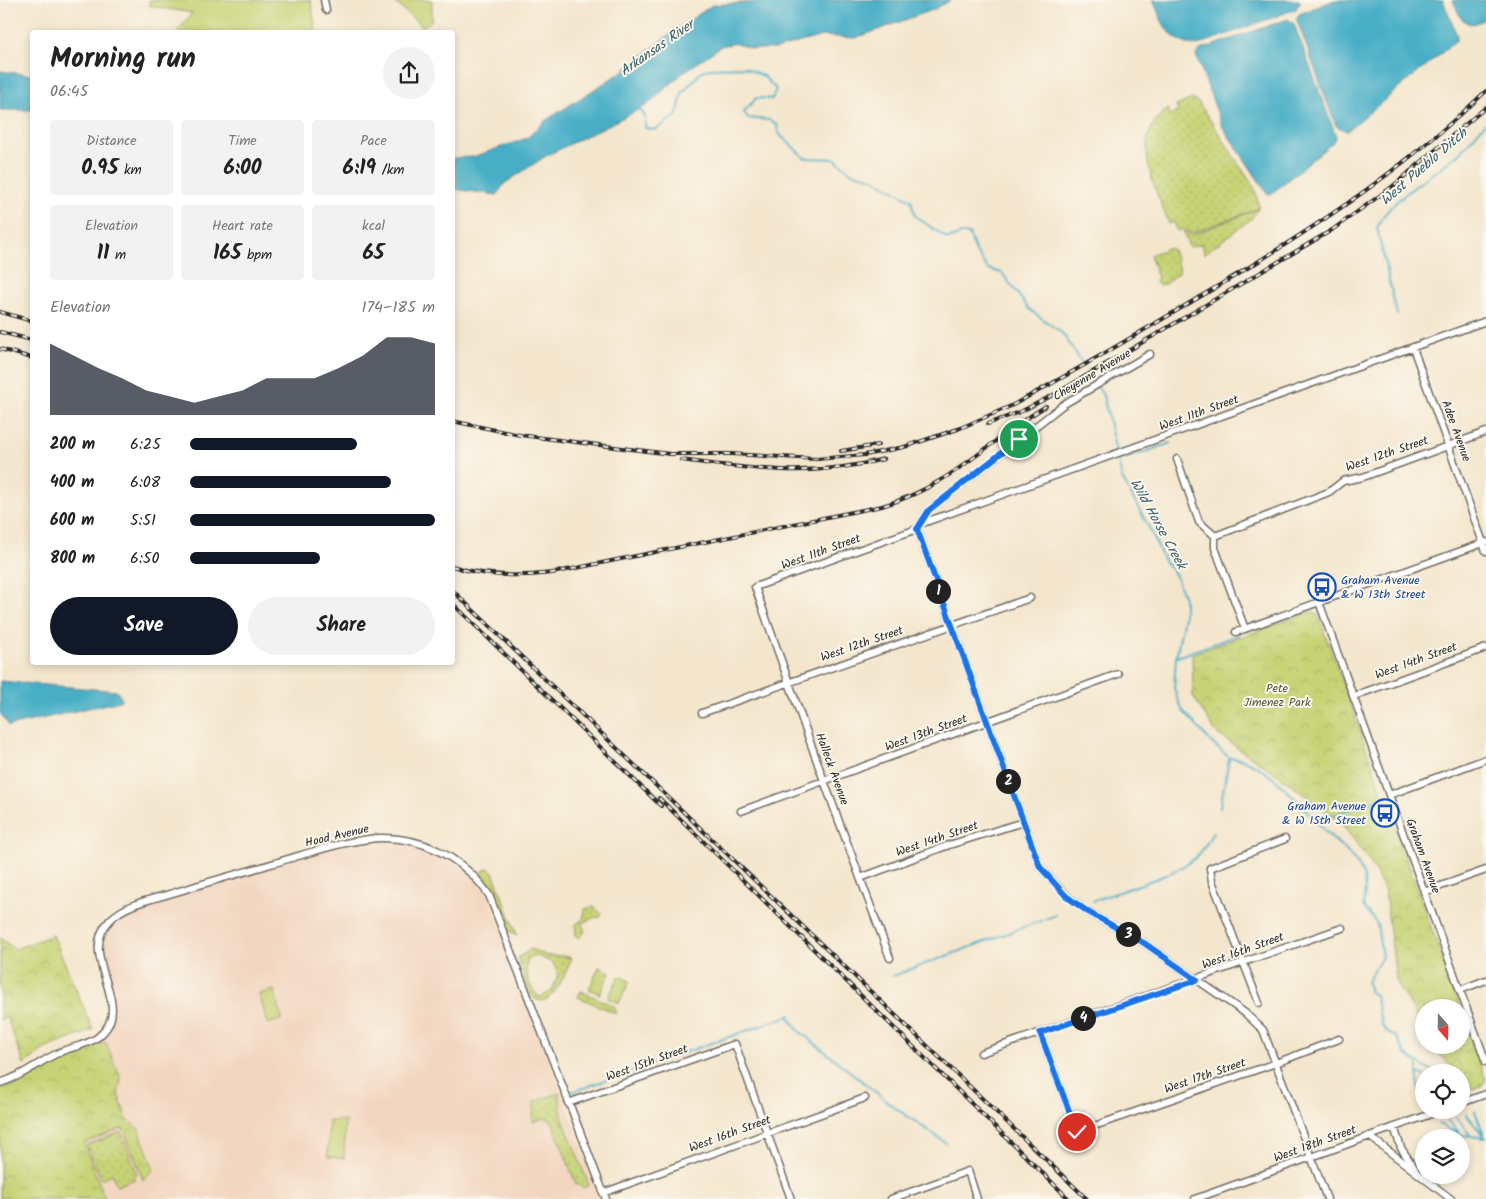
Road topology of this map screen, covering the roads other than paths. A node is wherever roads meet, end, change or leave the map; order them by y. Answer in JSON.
{"nodes":[{"id":1,"x":324,"y":0,"type":"edge"},
{"id":2,"x":326,"y":10,"type":"dead end"},
{"id":3,"x":1486,"y":321,"type":"edge"},
{"id":4,"x":1413,"y":348,"type":"junction"},
{"id":5,"x":1150,"y":354,"type":"dead end"},
{"id":6,"x":1486,"y":432,"type":"edge"},
{"id":7,"x":1450,"y":445,"type":"junction"},
{"id":8,"x":1178,"y":460,"type":"dead end"},
{"id":9,"x":918,"y":527,"type":"junction"},
{"id":10,"x":1215,"y":536,"type":"junction"},
{"id":11,"x":1485,"y":543,"type":"edge"},
{"id":12,"x":1486,"y":551,"type":"edge"},
{"id":13,"x":755,"y":587,"type":"joint"},
{"id":14,"x":1030,"y":598,"type":"dead end"},
{"id":15,"x":1319,"y":602,"type":"junction"},
{"id":16,"x":951,"y":626,"type":"junction"},
{"id":17,"x":1245,"y":629,"type":"junction"},
{"id":18,"x":1236,"y":632,"type":"dead end"},
{"id":19,"x":1486,"y":648,"type":"edge"},
{"id":20,"x":1118,"y":674,"type":"dead end"},
{"id":21,"x":789,"y":681,"type":"junction"},
{"id":22,"x":1354,"y":696,"type":"junction"},
{"id":23,"x":702,"y":713,"type":"dead end"},
{"id":24,"x":986,"y":723,"type":"junction"},
{"id":25,"x":1486,"y":759,"type":"edge"},
{"id":26,"x":824,"y":782,"type":"junction"},
{"id":27,"x":1389,"y":795,"type":"junction"},
{"id":28,"x":741,"y":811,"type":"dead end"},
{"id":29,"x":1023,"y":822,"type":"junction"},
{"id":30,"x":1284,"y":840,"type":"dead end"},
{"id":31,"x":1486,"y":870,"type":"edge"},
{"id":32,"x":860,"y":878,"type":"junction"},
{"id":33,"x":1424,"y":892,"type":"junction"},
{"id":34,"x":1342,"y":928,"type":"dead end"},
{"id":35,"x":890,"y":958,"type":"dead end"},
{"id":36,"x":1242,"y":962,"type":"junction"},
{"id":37,"x":1197,"y":980,"type":"junction"},
{"id":38,"x":1486,"y":980,"type":"edge"},
{"id":39,"x":1460,"y":990,"type":"junction"},
{"id":40,"x":1259,"y":1003,"type":"dead end"},
{"id":41,"x":1040,"y":1033,"type":"junction"},
{"id":42,"x":1339,"y":1039,"type":"dead end"},
{"id":43,"x":981,"y":1054,"type":"dead end"},
{"id":44,"x":1486,"y":1062,"type":"edge"},
{"id":45,"x":1276,"y":1063,"type":"junction"},
{"id":46,"x":0,"y":1083,"type":"edge"},
{"id":47,"x":1486,"y":1094,"type":"edge"},
{"id":48,"x":866,"y":1098,"type":"dead end"},
{"id":49,"x":1470,"y":1100,"type":"edge"},
{"id":50,"x":568,"y":1103,"type":"junction"},
{"id":51,"x":1417,"y":1119,"type":"edge"},
{"id":52,"x":1394,"y":1127,"type":"junction"},
{"id":53,"x":768,"y":1133,"type":"junction"},
{"id":54,"x":1369,"y":1136,"type":"junction"},
{"id":55,"x":1312,"y":1157,"type":"junction"},
{"id":56,"x":1415,"y":1168,"type":"edge"},
{"id":57,"x":1415,"y":1171,"type":"edge"},
{"id":58,"x":1432,"y":1184,"type":"edge"},
{"id":59,"x":604,"y":1196,"type":"edge"},
{"id":60,"x":792,"y":1199,"type":"edge"},
{"id":61,"x":891,"y":1199,"type":"edge"},
{"id":62,"x":977,"y":1199,"type":"edge"},
{"id":63,"x":1195,"y":1199,"type":"edge"},
{"id":64,"x":1327,"y":1199,"type":"edge"},
{"id":65,"x":1451,"y":1199,"type":"edge"}],
"edges":[{"from":1,"to":2,"type":"street"},
{"from":3,"to":4,"type":"street","name":"West 11th Street"},
{"from":4,"to":7,"type":"street","name":"Adee Avenue"},
{"from":4,"to":9,"type":"street","name":"West 11th Street"},
{"from":5,"to":9,"type":"street","name":"Cheyenne Avenue"},
{"from":6,"to":7,"type":"street","name":"West 12th Street"},
{"from":7,"to":10,"type":"street","name":"West 12th Street"},
{"from":7,"to":11,"type":"street","name":"Adee Avenue"},
{"from":8,"to":10,"type":"street"},
{"from":9,"to":13,"type":"street","name":"West 11th Street"},
{"from":9,"to":16,"type":"street"},
{"from":10,"to":17,"type":"street"},
{"from":11,"to":12,"type":"street","name":"Adee Avenue"},
{"from":11,"to":15,"type":"street"},
{"from":13,"to":21,"type":"street","name":"Halleck Avenue"},
{"from":14,"to":16,"type":"street","name":"West 12th Street"},
{"from":15,"to":17,"type":"street"},
{"from":15,"to":22,"type":"street","name":"Graham Avenue"},
{"from":16,"to":21,"type":"street","name":"West 12th Street"},
{"from":16,"to":24,"type":"street"},
{"from":17,"to":18,"type":"street"},
{"from":19,"to":22,"type":"street","name":"West 14th Street"},
{"from":20,"to":24,"type":"street","name":"West 13th Street"},
{"from":21,"to":23,"type":"street","name":"West 12th Street"},
{"from":21,"to":26,"type":"street","name":"Halleck Avenue"},
{"from":22,"to":27,"type":"street","name":"Graham Avenue"},
{"from":24,"to":26,"type":"street","name":"West 13th Street"},
{"from":24,"to":29,"type":"street"},
{"from":25,"to":27,"type":"street"},
{"from":26,"to":28,"type":"street","name":"West 13th Street"},
{"from":26,"to":32,"type":"street","name":"Halleck Avenue"},
{"from":27,"to":33,"type":"street","name":"Graham Avenue"},
{"from":29,"to":32,"type":"street","name":"West 14th Street"},
{"from":29,"to":37,"type":"street"},
{"from":30,"to":36,"type":"street"},
{"from":31,"to":33,"type":"street"},
{"from":32,"to":35,"type":"street","name":"Halleck Avenue"},
{"from":33,"to":39,"type":"street","name":"Graham Avenue"},
{"from":34,"to":36,"type":"street","name":"West 16th Street"},
{"from":36,"to":37,"type":"street","name":"West 16th Street"},
{"from":36,"to":40,"type":"street"},
{"from":37,"to":41,"type":"street","name":"West 16th Street"},
{"from":37,"to":45,"type":"street"},
{"from":38,"to":39,"type":"street"},
{"from":39,"to":44,"type":"street","name":"Graham Avenue"},
{"from":41,"to":43,"type":"street","name":"West 16th Street"},
{"from":41,"to":45,"type":"street","name":"West 17th Street"},
{"from":42,"to":45,"type":"street","name":"West 17th Street"},
{"from":45,"to":55,"type":"street"},
{"from":46,"to":50,"type":"street","name":"Hood Avenue"},
{"from":47,"to":49,"type":"street"},
{"from":48,"to":53,"type":"street","name":"West 16th Street"},
{"from":50,"to":53,"type":"street","name":"West 15th Street"},
{"from":50,"to":59,"type":"street","name":"Hood Avenue"},
{"from":51,"to":52,"type":"street","name":"West 18th Street"},
{"from":52,"to":54,"type":"street","name":"West 18th Street"},
{"from":52,"to":56,"type":"street"},
{"from":53,"to":59,"type":"street","name":"West 16th Street"},
{"from":53,"to":60,"type":"street"},
{"from":54,"to":55,"type":"street","name":"West 18th Street"},
{"from":54,"to":57,"type":"street"},
{"from":55,"to":63,"type":"street","name":"West 18th Street"},
{"from":55,"to":64,"type":"street"},
{"from":58,"to":65,"type":"street"},
{"from":61,"to":62,"type":"street"}]}
